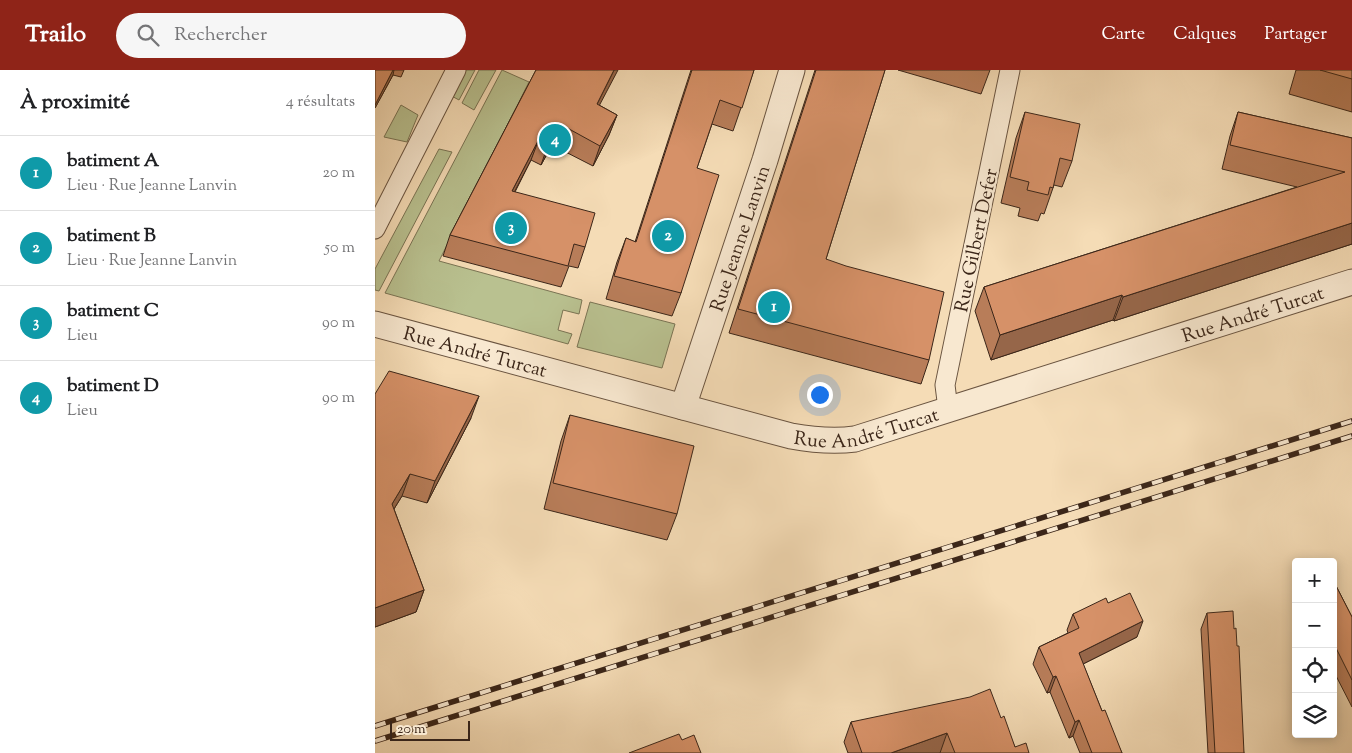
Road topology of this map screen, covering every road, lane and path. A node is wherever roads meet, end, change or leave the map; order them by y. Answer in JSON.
{"nodes":[{"id":1,"x":456,"y":70,"type":"edge"},
{"id":2,"x":792,"y":70,"type":"edge"},
{"id":3,"x":1009,"y":70,"type":"edge"},
{"id":4,"x":375,"y":229,"type":"edge"},
{"id":5,"x":1352,"y":282,"type":"edge"},
{"id":6,"x":375,"y":324,"type":"edge"},
{"id":7,"x":683,"y":408,"type":"junction"},
{"id":8,"x":948,"y":409,"type":"junction"}],
"edges":[{"from":1,"to":4,"type":"street"},
{"from":2,"to":7,"type":"street","name":"Rue Jeanne Lanvin"},
{"from":3,"to":8,"type":"street","name":"Rue Gilbert Defer"},
{"from":5,"to":8,"type":"street","name":"Rue André Turcat"},
{"from":6,"to":7,"type":"street","name":"Rue André Turcat"},
{"from":7,"to":8,"type":"street","name":"Rue André Turcat"}]}
